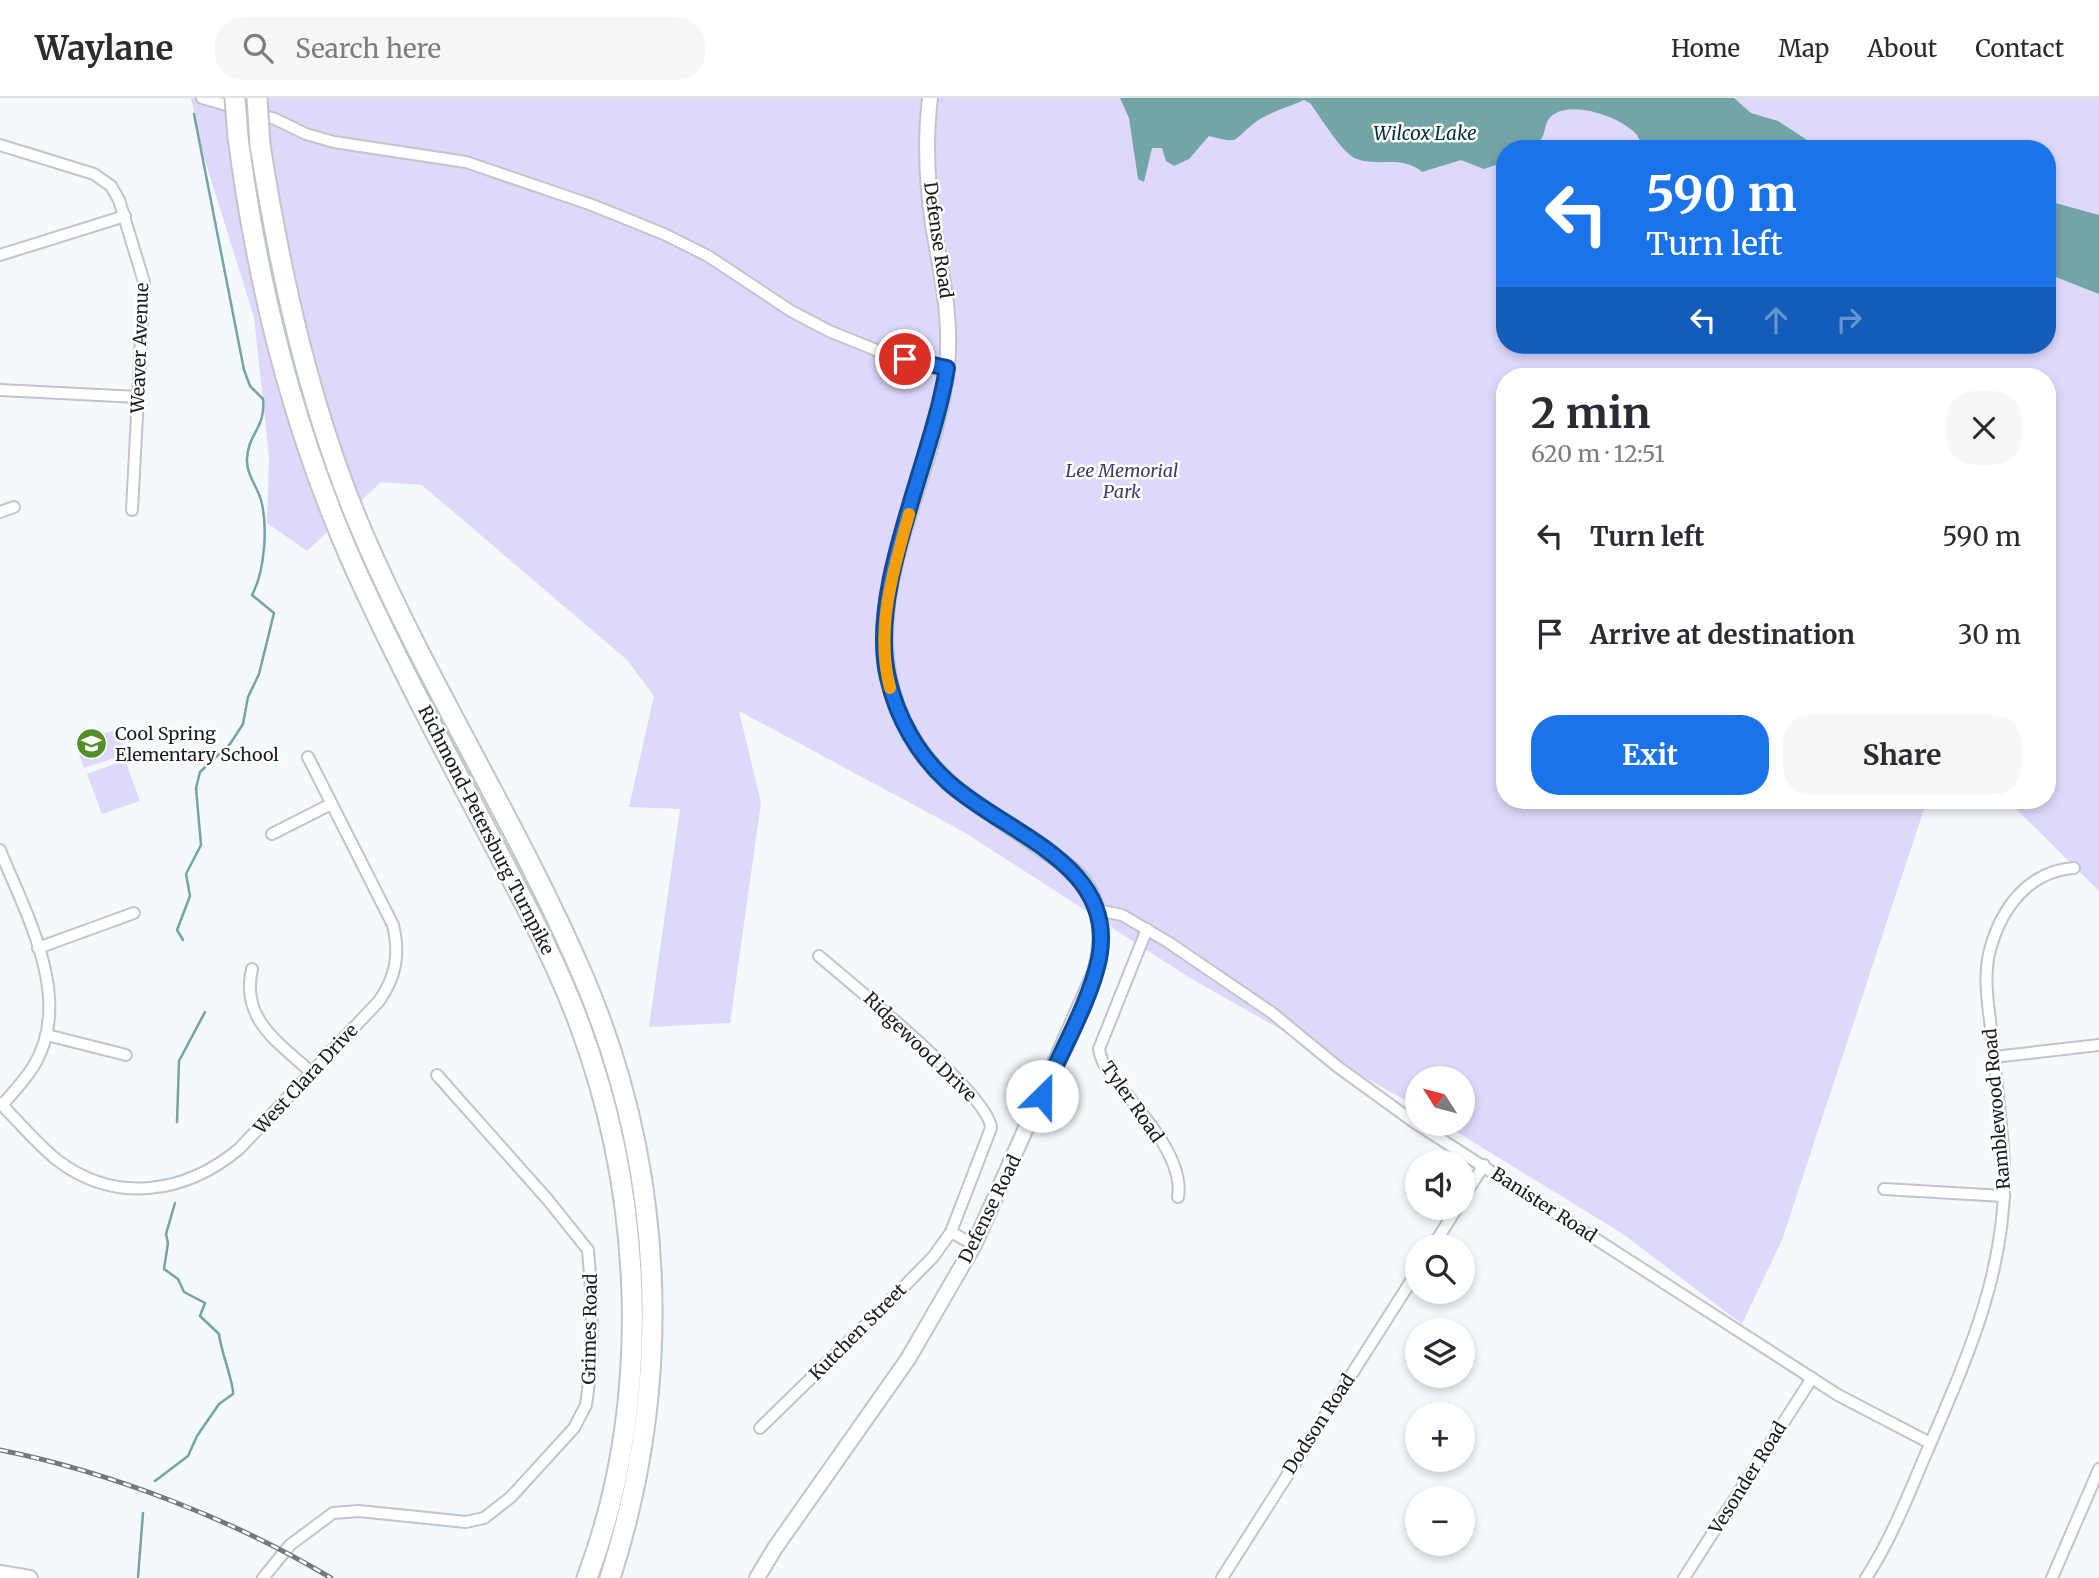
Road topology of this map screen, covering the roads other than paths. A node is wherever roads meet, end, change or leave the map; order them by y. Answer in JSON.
{"nodes":[{"id":1,"x":202,"y":98,"type":"edge"},
{"id":2,"x":235,"y":98,"type":"edge"},
{"id":3,"x":257,"y":98,"type":"edge"},
{"id":4,"x":930,"y":98,"type":"edge"},
{"id":5,"x":0,"y":145,"type":"edge"},
{"id":6,"x":125,"y":216,"type":"junction"},
{"id":7,"x":0,"y":255,"type":"edge"},
{"id":8,"x":947,"y":368,"type":"junction"},
{"id":9,"x":0,"y":390,"type":"edge"},
{"id":10,"x":138,"y":397,"type":"junction"},
{"id":11,"x":14,"y":507,"type":"dead end"},
{"id":12,"x":132,"y":510,"type":"dead end"},
{"id":13,"x":0,"y":512,"type":"edge"},
{"id":14,"x":308,"y":757,"type":"dead end"},
{"id":15,"x":331,"y":804,"type":"junction"},
{"id":16,"x":272,"y":834,"type":"dead end"},
{"id":17,"x":0,"y":850,"type":"edge"},
{"id":18,"x":2074,"y":868,"type":"dead end"},
{"id":19,"x":1097,"y":910,"type":"junction"},
{"id":20,"x":134,"y":913,"type":"dead end"},
{"id":21,"x":1147,"y":929,"type":"junction"},
{"id":22,"x":38,"y":948,"type":"junction"},
{"id":23,"x":819,"y":956,"type":"dead end"},
{"id":24,"x":252,"y":969,"type":"dead end"},
{"id":25,"x":47,"y":1035,"type":"junction"},
{"id":26,"x":2099,"y":1045,"type":"edge"},
{"id":27,"x":126,"y":1055,"type":"dead end"},
{"id":28,"x":1993,"y":1057,"type":"junction"},
{"id":29,"x":312,"y":1073,"type":"junction"},
{"id":30,"x":437,"y":1075,"type":"dead end"},
{"id":31,"x":1,"y":1104,"type":"edge"},
{"id":32,"x":1484,"y":1166,"type":"junction"},
{"id":33,"x":1475,"y":1180,"type":"edge"},
{"id":34,"x":1884,"y":1189,"type":"dead end"},
{"id":35,"x":2004,"y":1196,"type":"junction"},
{"id":36,"x":1178,"y":1197,"type":"dead end"},
{"id":37,"x":951,"y":1232,"type":"junction"},
{"id":38,"x":974,"y":1245,"type":"junction"},
{"id":39,"x":1405,"y":1290,"type":"edge"},
{"id":40,"x":1812,"y":1378,"type":"junction"},
{"id":41,"x":760,"y":1428,"type":"dead end"},
{"id":42,"x":1930,"y":1443,"type":"junction"},
{"id":43,"x":2099,"y":1469,"type":"edge"},
{"id":44,"x":0,"y":1573,"type":"edge"},
{"id":45,"x":30,"y":1578,"type":"edge"},
{"id":46,"x":264,"y":1578,"type":"edge"},
{"id":47,"x":587,"y":1578,"type":"edge"},
{"id":48,"x":610,"y":1578,"type":"edge"},
{"id":49,"x":757,"y":1578,"type":"edge"},
{"id":50,"x":1222,"y":1578,"type":"edge"},
{"id":51,"x":1685,"y":1578,"type":"edge"},
{"id":52,"x":1866,"y":1578,"type":"edge"},
{"id":53,"x":2052,"y":1578,"type":"edge"}],
"edges":[{"from":1,"to":8,"type":"street"},
{"from":2,"to":47,"type":"highway","name":"Richmond-Petersburg Turnpike","bridge":true},
{"from":3,"to":48,"type":"highway","name":"Richmond-Petersburg Turnpike","bridge":true},
{"from":4,"to":8,"type":"street","name":"Defense Road"},
{"from":5,"to":6,"type":"street","name":"Weaver Avenue"},
{"from":6,"to":7,"type":"street"},
{"from":6,"to":10,"type":"street","name":"Weaver Avenue"},
{"from":8,"to":19,"type":"street","name":"Defense Road"},
{"from":9,"to":10,"type":"street"},
{"from":10,"to":12,"type":"street","name":"Weaver Avenue"},
{"from":11,"to":13,"type":"street"},
{"from":14,"to":15,"type":"street","name":"West Clara Drive"},
{"from":15,"to":16,"type":"street"},
{"from":15,"to":29,"type":"street","name":"West Clara Drive"},
{"from":17,"to":22,"type":"street"},
{"from":18,"to":28,"type":"street","name":"Ramblewood Road"},
{"from":19,"to":21,"type":"street","name":"Banister Road"},
{"from":19,"to":38,"type":"street","name":"Defense Road"},
{"from":20,"to":22,"type":"street"},
{"from":21,"to":32,"type":"street","name":"Banister Road"},
{"from":21,"to":36,"type":"street","name":"Tyler Road"},
{"from":22,"to":25,"type":"street"},
{"from":23,"to":37,"type":"street","name":"Ridgewood Drive"},
{"from":24,"to":29,"type":"street"},
{"from":25,"to":27,"type":"street"},
{"from":25,"to":31,"type":"street"},
{"from":26,"to":28,"type":"street"},
{"from":28,"to":35,"type":"street","name":"Ramblewood Road"},
{"from":29,"to":31,"type":"street","name":"West Clara Drive"},
{"from":30,"to":46,"type":"street","name":"Grimes Road"},
{"from":32,"to":33,"type":"street"},
{"from":32,"to":40,"type":"street","name":"Banister Road"},
{"from":34,"to":35,"type":"street"},
{"from":35,"to":42,"type":"street","name":"Ramblewood Road"},
{"from":37,"to":38,"type":"street"},
{"from":37,"to":41,"type":"street","name":"Kutchen Street"},
{"from":38,"to":49,"type":"street","name":"Defense Road"},
{"from":39,"to":50,"type":"street","name":"Dodson Road"},
{"from":40,"to":42,"type":"street","name":"Banister Road"},
{"from":40,"to":51,"type":"street","name":"Vesonder Road"},
{"from":42,"to":52,"type":"street","name":"Ramblewood Road"},
{"from":43,"to":53,"type":"street"},
{"from":44,"to":45,"type":"street"}]}
